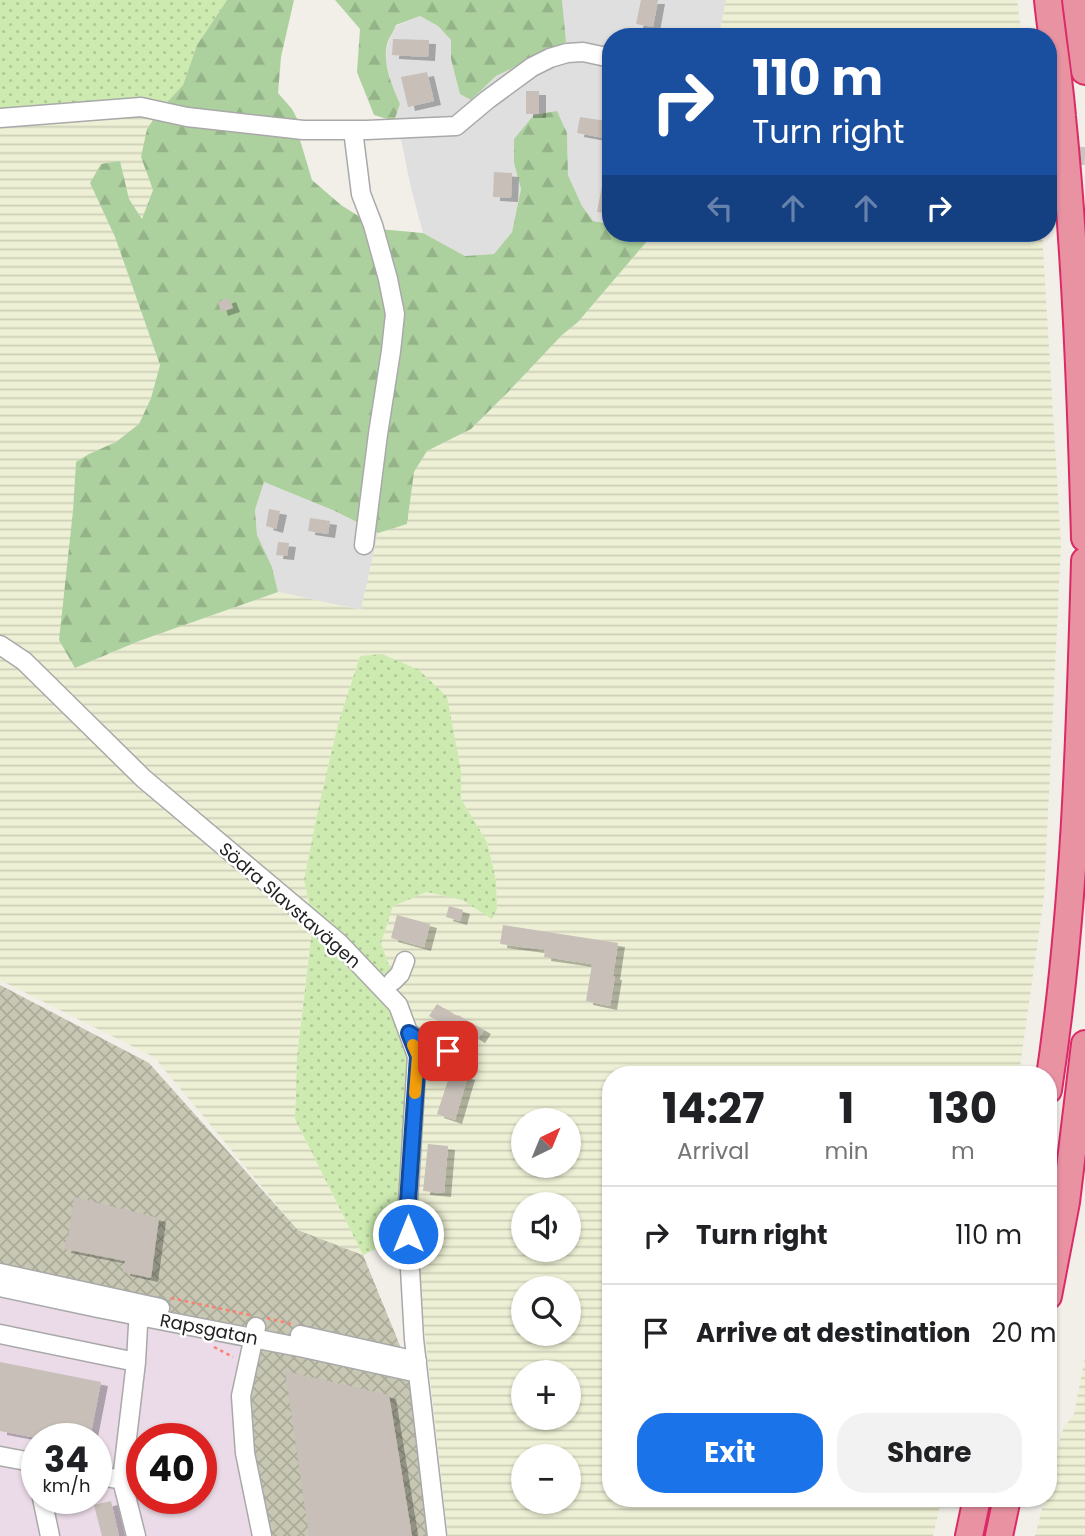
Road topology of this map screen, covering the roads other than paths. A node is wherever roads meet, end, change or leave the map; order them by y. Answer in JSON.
{"nodes":[{"id":1,"x":1048,"y":0,"type":"edge"},
{"id":2,"x":1076,"y":0,"type":"edge"},
{"id":3,"x":1051,"y":28,"type":"edge"},
{"id":4,"x":602,"y":56,"type":"edge"},
{"id":5,"x":1085,"y":71,"type":"edge"},
{"id":6,"x":1057,"y":74,"type":"edge"},
{"id":7,"x":0,"y":118,"type":"edge"},
{"id":8,"x":353,"y":130,"type":"junction"},
{"id":9,"x":1085,"y":538,"type":"edge"},
{"id":10,"x":365,"y":545,"type":"dead end"},
{"id":11,"x":1085,"y":561,"type":"edge"},
{"id":12,"x":0,"y":645,"type":"edge"},
{"id":13,"x":405,"y":961,"type":"dead end"},
{"id":14,"x":393,"y":981,"type":"dead end"},
{"id":15,"x":409,"y":1033,"type":"junction"},
{"id":16,"x":1085,"y":1044,"type":"edge"},
{"id":17,"x":451,"y":1051,"type":"dead end"},
{"id":18,"x":1052,"y":1066,"type":"edge"},
{"id":19,"x":1057,"y":1249,"type":"edge"},
{"id":20,"x":0,"y":1273,"type":"edge"},
{"id":21,"x":0,"y":1287,"type":"edge"},
{"id":22,"x":139,"y":1309,"type":"junction"},
{"id":23,"x":255,"y":1332,"type":"junction"},
{"id":24,"x":0,"y":1334,"type":"edge"},
{"id":25,"x":136,"y":1362,"type":"junction"},
{"id":26,"x":417,"y":1367,"type":"junction"},
{"id":27,"x":0,"y":1456,"type":"edge"},
{"id":28,"x":21,"y":1462,"type":"edge"},
{"id":29,"x":112,"y":1478,"type":"edge"},
{"id":30,"x":122,"y":1480,"type":"junction"},
{"id":31,"x":975,"y":1507,"type":"edge"},
{"id":32,"x":1005,"y":1507,"type":"edge"},
{"id":33,"x":45,"y":1514,"type":"edge"},
{"id":34,"x":50,"y":1536,"type":"edge"},
{"id":35,"x":136,"y":1536,"type":"edge"},
{"id":36,"x":262,"y":1536,"type":"edge"},
{"id":37,"x":437,"y":1536,"type":"edge"},
{"id":38,"x":969,"y":1536,"type":"edge"},
{"id":39,"x":999,"y":1536,"type":"edge"}],
"edges":[{"from":1,"to":3,"type":"highway"},
{"from":2,"to":5,"type":"highway"},
{"from":4,"to":8,"type":"street"},
{"from":6,"to":9,"type":"highway"},
{"from":7,"to":8,"type":"street"},
{"from":8,"to":10,"type":"street"},
{"from":11,"to":18,"type":"highway"},
{"from":12,"to":15,"type":"street","name":"Södra Slavstavägen"},
{"from":13,"to":14,"type":"street"},
{"from":15,"to":17,"type":"street"},
{"from":15,"to":26,"type":"street","name":"Södra Slavstavägen"},
{"from":16,"to":19,"type":"highway"},
{"from":20,"to":22,"type":"street","name":"Rapsgatan"},
{"from":21,"to":22,"type":"street","name":"Rapsgatan"},
{"from":22,"to":23,"type":"street","name":"Rapsgatan"},
{"from":22,"to":25,"type":"street"},
{"from":23,"to":26,"type":"street","name":"Rapsgatan"},
{"from":23,"to":36,"type":"street"},
{"from":24,"to":25,"type":"street"},
{"from":25,"to":30,"type":"street"},
{"from":26,"to":37,"type":"street","name":"Södra Slavstavägen"},
{"from":27,"to":28,"type":"street"},
{"from":29,"to":30,"type":"street"},
{"from":30,"to":35,"type":"street"},
{"from":31,"to":38,"type":"highway"},
{"from":32,"to":39,"type":"highway"},
{"from":33,"to":34,"type":"street"}]}
